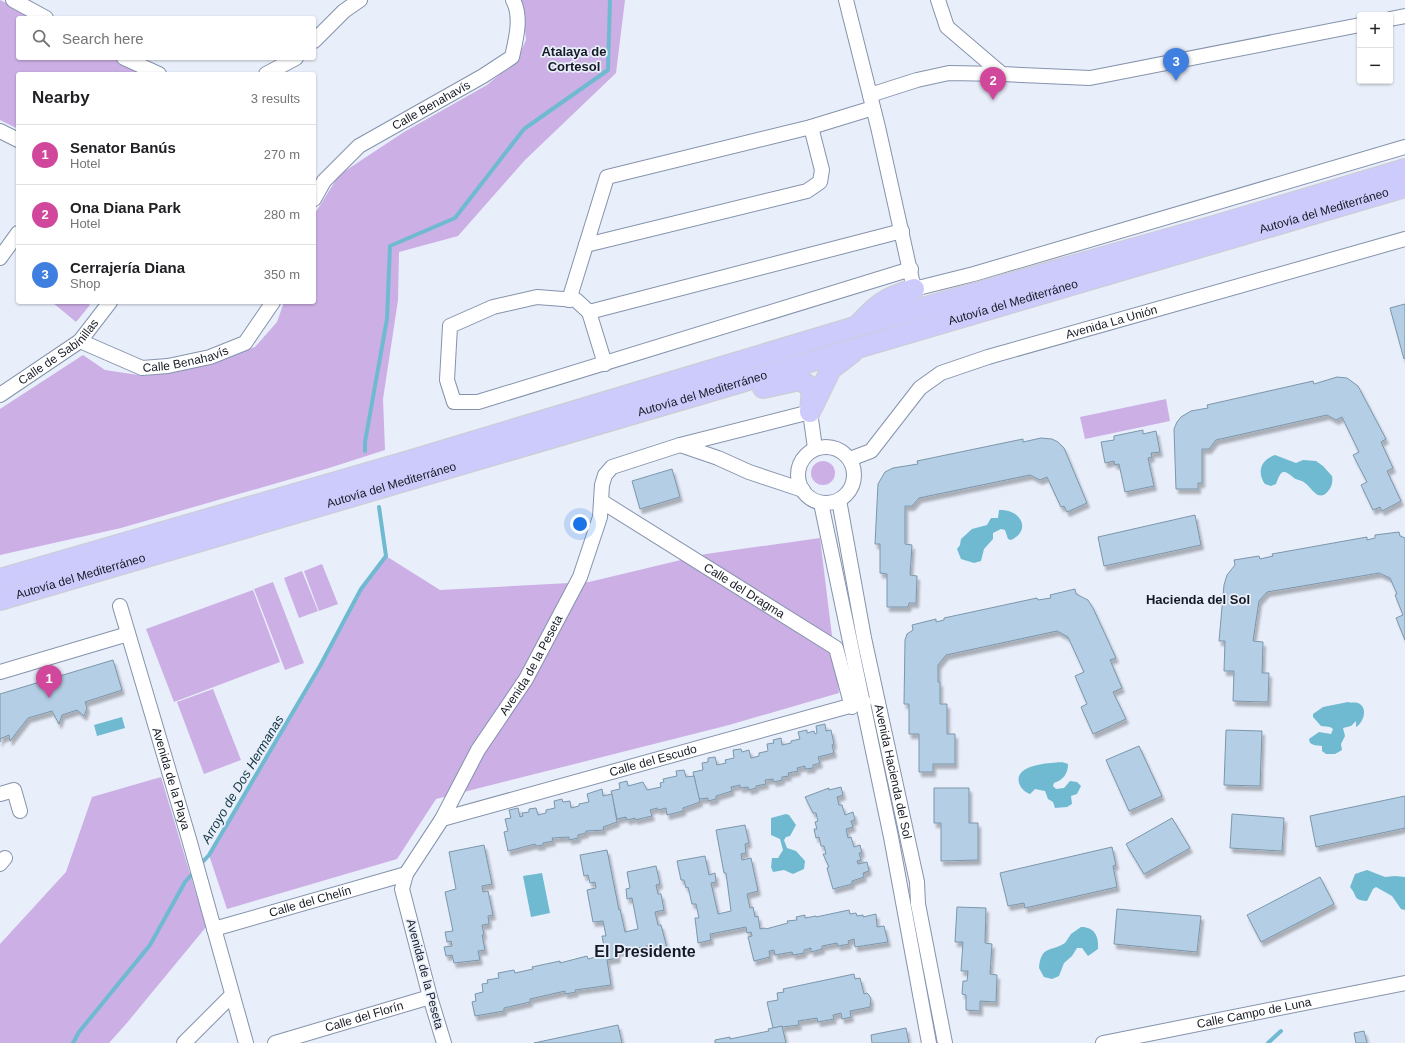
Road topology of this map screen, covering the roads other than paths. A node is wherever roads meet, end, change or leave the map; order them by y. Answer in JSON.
{"nodes":[{"id":1,"x":13,"y":0,"type":"edge"},
{"id":2,"x":360,"y":0,"type":"edge"},
{"id":3,"x":513,"y":0,"type":"edge"},
{"id":4,"x":846,"y":0,"type":"edge"},
{"id":5,"x":938,"y":0,"type":"edge"},
{"id":6,"x":42,"y":16,"type":"edge"},
{"id":7,"x":1405,"y":16,"type":"edge"},
{"id":8,"x":1393,"y":18,"type":"edge"},
{"id":9,"x":1357,"y":26,"type":"edge"},
{"id":10,"x":316,"y":39,"type":"edge"},
{"id":11,"x":128,"y":60,"type":"edge"},
{"id":12,"x":292,"y":60,"type":"edge"},
{"id":13,"x":155,"y":72,"type":"edge"},
{"id":14,"x":270,"y":72,"type":"edge"},
{"id":15,"x":1002,"y":74,"type":"junction"},
{"id":16,"x":871,"y":101,"type":"junction"},
{"id":17,"x":811,"y":127,"type":"junction"},
{"id":18,"x":0,"y":131,"type":"edge"},
{"id":19,"x":16,"y":139,"type":"edge"},
{"id":20,"x":1405,"y":148,"type":"edge"},
{"id":21,"x":1405,"y":169,"type":"edge"},
{"id":22,"x":1405,"y":187,"type":"edge"},
{"id":23,"x":316,"y":195,"type":"edge"},
{"id":24,"x":902,"y":231,"type":"junction"},
{"id":25,"x":16,"y":236,"type":"edge"},
{"id":26,"x":1405,"y":239,"type":"edge"},
{"id":27,"x":586,"y":245,"type":"junction"},
{"id":28,"x":0,"y":258,"type":"edge"},
{"id":29,"x":911,"y":269,"type":"junction"},
{"id":30,"x":914,"y":289,"type":"junction"},
{"id":31,"x":569,"y":300,"type":"junction"},
{"id":32,"x":108,"y":304,"type":"edge"},
{"id":33,"x":272,"y":304,"type":"edge"},
{"id":34,"x":589,"y":312,"type":"junction"},
{"id":35,"x":858,"y":326,"type":"junction"},
{"id":36,"x":80,"y":341,"type":"junction"},
{"id":37,"x":872,"y":342,"type":"junction"},
{"id":38,"x":605,"y":364,"type":"junction"},
{"id":39,"x":705,"y":394,"type":"junction"},
{"id":40,"x":0,"y":395,"type":"edge"},
{"id":41,"x":810,"y":412,"type":"junction"},
{"id":42,"x":680,"y":445,"type":"junction"},
{"id":43,"x":815,"y":448,"type":"junction"},
{"id":44,"x":850,"y":460,"type":"junction"},
{"id":45,"x":803,"y":490,"type":"junction"},
{"id":46,"x":838,"y":500,"type":"junction"},
{"id":47,"x":601,"y":501,"type":"junction"},
{"id":48,"x":821,"y":503,"type":"junction"},
{"id":49,"x":39,"y":568,"type":"junction"},
{"id":50,"x":0,"y":571,"type":"edge"},
{"id":51,"x":0,"y":579,"type":"edge"},
{"id":52,"x":0,"y":600,"type":"edge"},
{"id":53,"x":120,"y":606,"type":"dead end"},
{"id":54,"x":128,"y":634,"type":"junction"},
{"id":55,"x":0,"y":672,"type":"edge"},
{"id":56,"x":858,"y":704,"type":"junction"},
{"id":57,"x":0,"y":794,"type":"edge"},
{"id":58,"x":20,"y":811,"type":"dead end"},
{"id":59,"x":442,"y":819,"type":"junction"},
{"id":60,"x":406,"y":874,"type":"junction"},
{"id":61,"x":214,"y":929,"type":"junction"},
{"id":62,"x":1405,"y":983,"type":"edge"},
{"id":63,"x":232,"y":995,"type":"junction"},
{"id":64,"x":430,"y":997,"type":"junction"},
{"id":65,"x":184,"y":1043,"type":"edge"},
{"id":66,"x":246,"y":1043,"type":"edge"},
{"id":67,"x":275,"y":1043,"type":"edge"},
{"id":68,"x":444,"y":1043,"type":"edge"},
{"id":69,"x":929,"y":1043,"type":"edge"},
{"id":70,"x":945,"y":1043,"type":"edge"},
{"id":71,"x":1103,"y":1043,"type":"edge"}],
"edges":[{"from":1,"to":6,"type":"street"},
{"from":2,"to":10,"type":"street"},
{"from":3,"to":23,"type":"street","name":"Calle Benahavís"},
{"from":4,"to":16,"type":"street"},
{"from":5,"to":15,"type":"street"},
{"from":7,"to":8,"type":"street"},
{"from":9,"to":15,"type":"street"},
{"from":11,"to":13,"type":"street"},
{"from":12,"to":14,"type":"street"},
{"from":15,"to":16,"type":"street"},
{"from":16,"to":17,"type":"street"},
{"from":16,"to":24,"type":"street"},
{"from":17,"to":27,"type":"street"},
{"from":17,"to":27,"type":"street"},
{"from":18,"to":19,"type":"street"},
{"from":20,"to":30,"type":"street"},
{"from":21,"to":35,"type":"highway","name":"Autovía del Mediterráneo"},
{"from":22,"to":37,"type":"highway","name":"Autovía del Mediterráneo"},
{"from":24,"to":29,"type":"street"},
{"from":24,"to":34,"type":"street"},
{"from":25,"to":28,"type":"street"},
{"from":26,"to":44,"type":"street","name":"Avenida La Unión"},
{"from":27,"to":31,"type":"street"},
{"from":29,"to":30,"type":"street"},
{"from":29,"to":38,"type":"street"},
{"from":30,"to":35,"type":"highway"},
{"from":31,"to":34,"type":"street"},
{"from":31,"to":38,"type":"street"},
{"from":32,"to":36,"type":"street","name":"Calle de Sabinillas"},
{"from":33,"to":36,"type":"street","name":"Calle Benahavís"},
{"from":34,"to":38,"type":"street"},
{"from":35,"to":49,"type":"highway","name":"Autovía del Mediterráneo"},
{"from":36,"to":40,"type":"street","name":"Calle de Sabinillas"},
{"from":37,"to":39,"type":"highway","name":"Autovía del Mediterráneo"},
{"from":37,"to":41,"type":"highway"},
{"from":39,"to":41,"type":"highway"},
{"from":39,"to":52,"type":"highway","name":"Autovía del Mediterráneo"},
{"from":41,"to":42,"type":"street","name":"Avenida de la Peseta"},
{"from":41,"to":43,"type":"street"},
{"from":42,"to":45,"type":"street"},
{"from":42,"to":47,"type":"street","name":"Avenida de la Peseta"},
{"from":43,"to":44,"type":"street"},
{"from":43,"to":45,"type":"street"},
{"from":44,"to":46,"type":"street"},
{"from":45,"to":48,"type":"street"},
{"from":46,"to":48,"type":"street"},
{"from":46,"to":70,"type":"street","name":"Avenida Hacienda del Sol"},
{"from":47,"to":56,"type":"street","name":"Calle del Dragma"},
{"from":47,"to":59,"type":"street","name":"Avenida de la Peseta"},
{"from":48,"to":56,"type":"street","name":"Avenida Hacienda del Sol"},
{"from":49,"to":50,"type":"highway"},
{"from":49,"to":51,"type":"highway","name":"Autovía del Mediterráneo"},
{"from":53,"to":54,"type":"street","name":"Avenida de la Playa"},
{"from":54,"to":55,"type":"street"},
{"from":54,"to":61,"type":"street","name":"Avenida de la Playa"},
{"from":56,"to":59,"type":"street","name":"Calle del Escudo"},
{"from":56,"to":69,"type":"street","name":"Avenida Hacienda del Sol"},
{"from":57,"to":58,"type":"street"},
{"from":59,"to":60,"type":"street","name":"Avenida de la Peseta"},
{"from":60,"to":61,"type":"street","name":"Calle del Chelín"},
{"from":60,"to":64,"type":"street","name":"Avenida de la Peseta"},
{"from":61,"to":63,"type":"street","name":"Avenida de la Playa"},
{"from":62,"to":71,"type":"street","name":"Calle Campo de Luna"},
{"from":63,"to":65,"type":"street"},
{"from":63,"to":66,"type":"street","name":"Avenida de la Playa"},
{"from":64,"to":67,"type":"street","name":"Calle del Florín"},
{"from":64,"to":68,"type":"street","name":"Avenida de la Peseta"}]}
